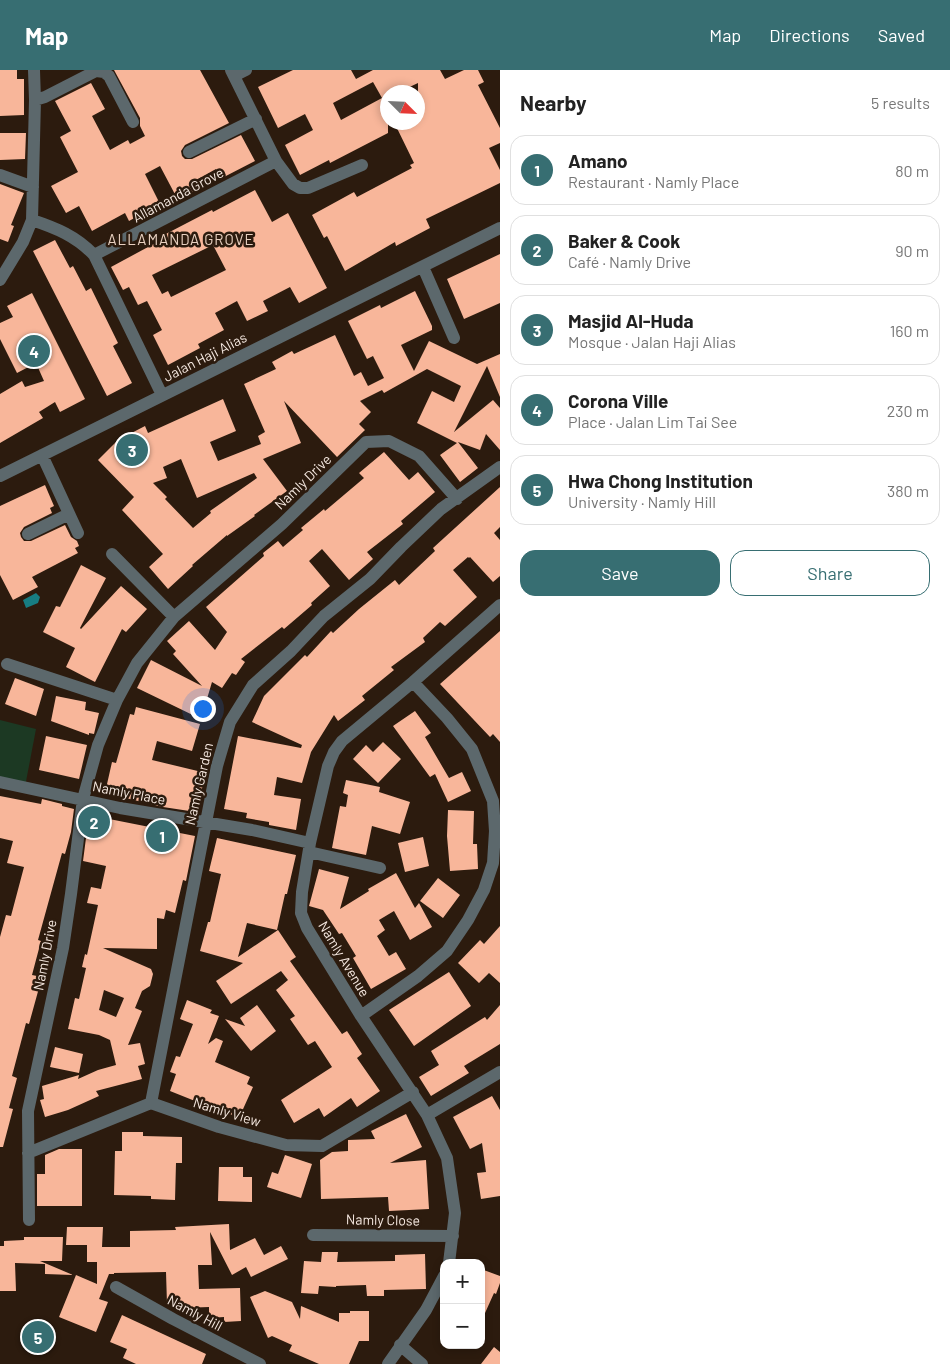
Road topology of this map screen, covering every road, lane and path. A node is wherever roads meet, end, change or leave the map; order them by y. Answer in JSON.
{"nodes":[{"id":1,"x":34,"y":70,"type":"edge"},
{"id":2,"x":237,"y":72,"type":"edge"},
{"id":3,"x":35,"y":100,"type":"junction"},
{"id":4,"x":256,"y":119,"type":"junction"},
{"id":5,"x":133,"y":122,"type":"dead end"},
{"id":6,"x":189,"y":152,"type":"dead end"},
{"id":7,"x":276,"y":162,"type":"junction"},
{"id":8,"x":362,"y":165,"type":"dead end"},
{"id":9,"x":0,"y":175,"type":"edge"},
{"id":10,"x":33,"y":187,"type":"junction"},
{"id":11,"x":32,"y":220,"type":"junction"},
{"id":12,"x":500,"y":228,"type":"edge"},
{"id":13,"x":94,"y":255,"type":"junction"},
{"id":14,"x":423,"y":267,"type":"junction"},
{"id":15,"x":0,"y":279,"type":"edge"},
{"id":16,"x":454,"y":338,"type":"dead end"},
{"id":17,"x":162,"y":395,"type":"junction"},
{"id":18,"x":42,"y":456,"type":"junction"},
{"id":19,"x":500,"y":467,"type":"edge"},
{"id":20,"x":0,"y":476,"type":"edge"},
{"id":21,"x":457,"y":499,"type":"junction"},
{"id":22,"x":69,"y":514,"type":"junction"},
{"id":23,"x":78,"y":533,"type":"dead end"},
{"id":24,"x":28,"y":534,"type":"dead end"},
{"id":25,"x":112,"y":554,"type":"dead end"},
{"id":26,"x":500,"y":605,"type":"edge"},
{"id":27,"x":174,"y":617,"type":"junction"},
{"id":28,"x":7,"y":664,"type":"dead end"},
{"id":29,"x":413,"y":682,"type":"junction"},
{"id":30,"x":117,"y":700,"type":"junction"},
{"id":31,"x":0,"y":782,"type":"edge"},
{"id":32,"x":83,"y":799,"type":"junction"},
{"id":33,"x":206,"y":822,"type":"junction"},
{"id":34,"x":310,"y":848,"type":"junction"},
{"id":35,"x":380,"y":868,"type":"dead end"},
{"id":36,"x":361,"y":1016,"type":"junction"},
{"id":37,"x":500,"y":1072,"type":"edge"},
{"id":38,"x":413,"y":1092,"type":"junction"},
{"id":39,"x":151,"y":1103,"type":"junction"},
{"id":40,"x":427,"y":1115,"type":"junction"},
{"id":41,"x":28,"y":1153,"type":"junction"},
{"id":42,"x":29,"y":1220,"type":"dead end"},
{"id":43,"x":313,"y":1234,"type":"dead end"},
{"id":44,"x":453,"y":1236,"type":"junction"},
{"id":45,"x":450,"y":1259,"type":"edge"},
{"id":46,"x":440,"y":1284,"type":"edge"},
{"id":47,"x":116,"y":1287,"type":"dead end"},
{"id":48,"x":400,"y":1345,"type":"junction"},
{"id":49,"x":260,"y":1364,"type":"edge"},
{"id":50,"x":388,"y":1364,"type":"edge"},
{"id":51,"x":422,"y":1364,"type":"edge"}],
"edges":[{"from":1,"to":3,"type":"street"},
{"from":2,"to":4,"type":"street"},
{"from":3,"to":5,"type":"street"},
{"from":3,"to":10,"type":"street"},
{"from":4,"to":6,"type":"street"},
{"from":4,"to":7,"type":"street"},
{"from":7,"to":8,"type":"street"},
{"from":7,"to":13,"type":"street","name":"Allamanda Grove"},
{"from":9,"to":10,"type":"street"},
{"from":10,"to":11,"type":"street"},
{"from":11,"to":13,"type":"street"},
{"from":11,"to":15,"type":"street"},
{"from":12,"to":14,"type":"street","name":"Jalan Haji Alias"},
{"from":13,"to":17,"type":"street"},
{"from":14,"to":16,"type":"street"},
{"from":14,"to":17,"type":"street","name":"Jalan Haji Alias"},
{"from":17,"to":18,"type":"street","name":"Jalan Haji Alias"},
{"from":18,"to":20,"type":"street","name":"Jalan Haji Alias"},
{"from":18,"to":22,"type":"street"},
{"from":19,"to":21,"type":"street","name":"Namly Garden"},
{"from":21,"to":27,"type":"street","name":"Namly Drive"},
{"from":21,"to":33,"type":"street","name":"Namly Garden"},
{"from":22,"to":23,"type":"street"},
{"from":22,"to":24,"type":"street"},
{"from":25,"to":27,"type":"street"},
{"from":26,"to":29,"type":"street","name":"Namly Avenue"},
{"from":27,"to":30,"type":"street","name":"Namly Drive"},
{"from":28,"to":30,"type":"street"},
{"from":29,"to":34,"type":"street","name":"Namly Avenue"},
{"from":29,"to":36,"type":"street"},
{"from":30,"to":32,"type":"street","name":"Namly Drive"},
{"from":31,"to":32,"type":"street","name":"Namly Place"},
{"from":32,"to":33,"type":"street","name":"Namly Place"},
{"from":32,"to":41,"type":"street","name":"Namly Drive"},
{"from":33,"to":34,"type":"street","name":"Namly Place"},
{"from":33,"to":39,"type":"street","name":"Namly Garden"},
{"from":34,"to":35,"type":"street","name":"Namly Place"},
{"from":34,"to":36,"type":"street","name":"Namly Avenue"},
{"from":36,"to":38,"type":"street","name":"Namly Avenue"},
{"from":37,"to":40,"type":"street"},
{"from":38,"to":39,"type":"street","name":"Namly View"},
{"from":38,"to":40,"type":"street","name":"Namly Avenue"},
{"from":39,"to":41,"type":"street"},
{"from":40,"to":44,"type":"street","name":"Namly Avenue"},
{"from":41,"to":42,"type":"street","name":"Namly Drive"},
{"from":43,"to":44,"type":"street","name":"Namly Close"},
{"from":44,"to":45,"type":"street","name":"Namly Avenue"},
{"from":46,"to":48,"type":"street"},
{"from":47,"to":49,"type":"street","name":"Namly Hill"},
{"from":48,"to":50,"type":"street"},
{"from":48,"to":51,"type":"street"}]}
